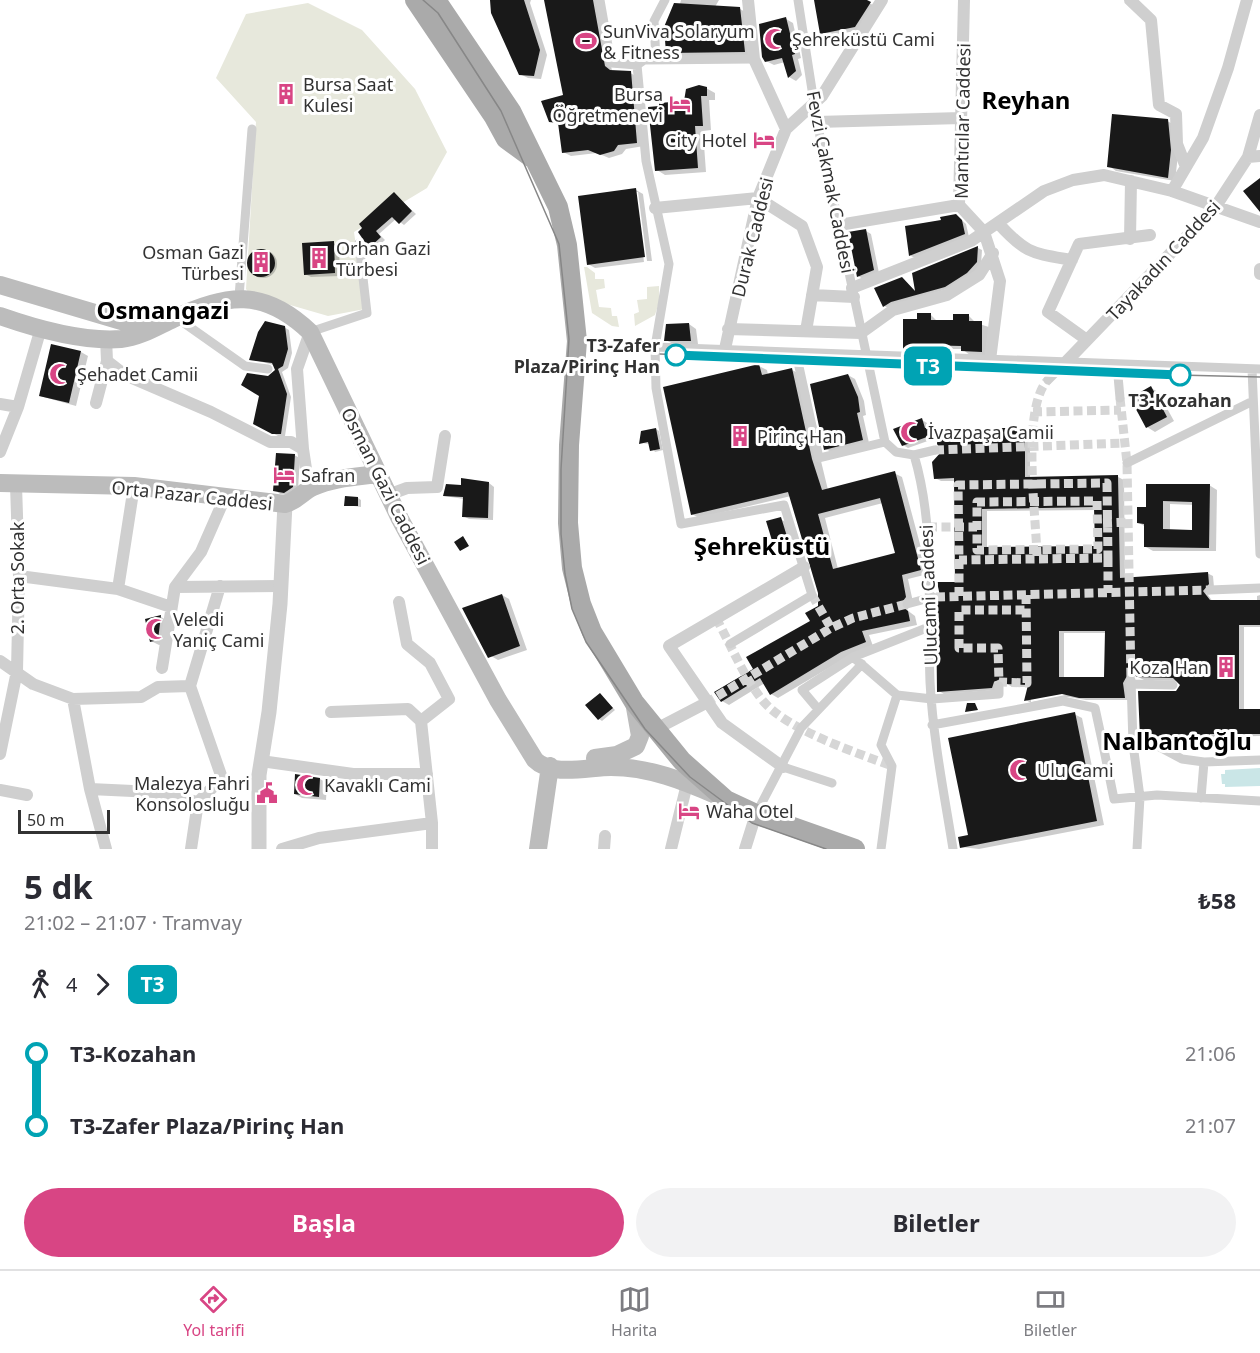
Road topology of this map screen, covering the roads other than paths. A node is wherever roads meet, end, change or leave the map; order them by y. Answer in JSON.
{"nodes":[{"id":1,"x":416,"y":0,"type":"edge"},
{"id":2,"x":436,"y":0,"type":"edge"},
{"id":3,"x":600,"y":0,"type":"edge"},
{"id":4,"x":665,"y":0,"type":"edge"},
{"id":5,"x":748,"y":0,"type":"edge"},
{"id":6,"x":798,"y":0,"type":"edge"},
{"id":7,"x":882,"y":0,"type":"edge"},
{"id":8,"x":964,"y":0,"type":"edge"},
{"id":9,"x":1130,"y":0,"type":"edge"},
{"id":10,"x":1247,"y":0,"type":"edge"},
{"id":11,"x":754,"y":59,"type":"junction"},
{"id":12,"x":656,"y":60,"type":"junction"},
{"id":13,"x":637,"y":65,"type":"junction"},
{"id":14,"x":814,"y":104,"type":"junction"},
{"id":15,"x":1260,"y":116,"type":"edge"},
{"id":16,"x":961,"y":118,"type":"junction"},
{"id":17,"x":817,"y":122,"type":"junction"},
{"id":18,"x":252,"y":129,"type":"dead end"},
{"id":19,"x":786,"y":129,"type":"junction"},
{"id":20,"x":1254,"y":157,"type":"edge"},
{"id":21,"x":534,"y":160,"type":"junction"},
{"id":22,"x":1186,"y":167,"type":"junction"},
{"id":23,"x":1131,"y":181,"type":"junction"},
{"id":24,"x":1172,"y":191,"type":"junction"},
{"id":25,"x":758,"y":198,"type":"junction"},
{"id":26,"x":959,"y":205,"type":"junction"},
{"id":27,"x":1216,"y":206,"type":"junction"},
{"id":28,"x":655,"y":208,"type":"junction"},
{"id":29,"x":1260,"y":222,"type":"edge"},
{"id":30,"x":998,"y":223,"type":"junction"},
{"id":31,"x":839,"y":225,"type":"junction"},
{"id":32,"x":984,"y":232,"type":"junction"},
{"id":33,"x":1150,"y":235,"type":"dead end"},
{"id":34,"x":1130,"y":239,"type":"junction"},
{"id":35,"x":359,"y":243,"type":"dead end"},
{"id":36,"x":993,"y":253,"type":"junction"},
{"id":37,"x":1072,"y":260,"type":"junction"},
{"id":38,"x":0,"y":285,"type":"edge"},
{"id":39,"x":853,"y":293,"type":"junction"},
{"id":40,"x":812,"y":295,"type":"junction"},
{"id":41,"x":239,"y":297,"type":"junction"},
{"id":42,"x":0,"y":316,"type":"edge"},
{"id":43,"x":166,"y":322,"type":"junction"},
{"id":44,"x":184,"y":323,"type":"dead end"},
{"id":45,"x":41,"y":328,"type":"junction"},
{"id":46,"x":728,"y":329,"type":"junction"},
{"id":47,"x":806,"y":331,"type":"junction"},
{"id":48,"x":310,"y":332,"type":"junction"},
{"id":49,"x":861,"y":333,"type":"junction"},
{"id":50,"x":106,"y":338,"type":"junction"},
{"id":51,"x":1087,"y":340,"type":"junction"},
{"id":52,"x":655,"y":347,"type":"junction"},
{"id":53,"x":725,"y":349,"type":"junction"},
{"id":54,"x":796,"y":353,"type":"junction"},
{"id":55,"x":867,"y":359,"type":"junction"},
{"id":56,"x":990,"y":360,"type":"junction"},
{"id":57,"x":107,"y":361,"type":"junction"},
{"id":58,"x":1065,"y":363,"type":"junction"},
{"id":59,"x":1117,"y":365,"type":"junction"},
{"id":60,"x":268,"y":369,"type":"dead end"},
{"id":61,"x":1256,"y":369,"type":"edge"},
{"id":62,"x":1048,"y":380,"type":"tunnel mouth"},
{"id":63,"x":1120,"y":398,"type":"tunnel mouth"},
{"id":64,"x":1253,"y":401,"type":"junction"},
{"id":65,"x":96,"y":403,"type":"dead end"},
{"id":66,"x":0,"y":404,"type":"edge"},
{"id":67,"x":18,"y":407,"type":"junction"},
{"id":68,"x":445,"y":436,"type":"dead end"},
{"id":69,"x":885,"y":442,"type":"junction"},
{"id":70,"x":303,"y":448,"type":"junction"},
{"id":71,"x":935,"y":450,"type":"tunnel mouth"},
{"id":72,"x":0,"y":452,"type":"edge"},
{"id":73,"x":914,"y":455,"type":"junction"},
{"id":74,"x":1127,"y":463,"type":"dead end"},
{"id":75,"x":378,"y":474,"type":"junction"},
{"id":76,"x":8,"y":484,"type":"edge"},
{"id":77,"x":134,"y":486,"type":"junction"},
{"id":78,"x":309,"y":489,"type":"junction"},
{"id":79,"x":226,"y":495,"type":"junction"},
{"id":80,"x":388,"y":495,"type":"junction"},
{"id":81,"x":285,"y":504,"type":"junction"},
{"id":82,"x":1260,"y":554,"type":"edge"},
{"id":83,"x":804,"y":567,"type":"junction"},
{"id":84,"x":19,"y":576,"type":"junction"},
{"id":85,"x":220,"y":586,"type":"junction"},
{"id":86,"x":281,"y":586,"type":"junction"},
{"id":87,"x":175,"y":587,"type":"junction"},
{"id":88,"x":1260,"y":588,"type":"edge"},
{"id":89,"x":118,"y":590,"type":"junction"},
{"id":90,"x":1210,"y":590,"type":"tunnel mouth"},
{"id":91,"x":933,"y":597,"type":"junction"},
{"id":92,"x":399,"y":602,"type":"dead end"},
{"id":93,"x":907,"y":604,"type":"tunnel mouth"},
{"id":94,"x":171,"y":607,"type":"junction"},
{"id":95,"x":929,"y":627,"type":"junction"},
{"id":96,"x":730,"y":644,"type":"dead end"},
{"id":97,"x":853,"y":657,"type":"junction"},
{"id":98,"x":0,"y":661,"type":"edge"},
{"id":99,"x":862,"y":664,"type":"junction"},
{"id":100,"x":162,"y":668,"type":"dead end"},
{"id":101,"x":16,"y":671,"type":"junction"},
{"id":102,"x":1173,"y":685,"type":"dead end"},
{"id":103,"x":190,"y":686,"type":"junction"},
{"id":104,"x":999,"y":686,"type":"dead end"},
{"id":105,"x":897,"y":695,"type":"junction"},
{"id":106,"x":73,"y":699,"type":"junction"},
{"id":107,"x":932,"y":699,"type":"junction"},
{"id":108,"x":634,"y":702,"type":"junction"},
{"id":109,"x":706,"y":703,"type":"junction"},
{"id":110,"x":818,"y":709,"type":"junction"},
{"id":111,"x":331,"y":712,"type":"dead end"},
{"id":112,"x":421,"y":721,"type":"junction"},
{"id":113,"x":932,"y":725,"type":"junction"},
{"id":114,"x":656,"y":729,"type":"junction"},
{"id":115,"x":1,"y":735,"type":"edge"},
{"id":116,"x":1133,"y":744,"type":"junction"},
{"id":117,"x":1103,"y":745,"type":"junction"},
{"id":118,"x":0,"y":754,"type":"edge"},
{"id":119,"x":1260,"y":760,"type":"edge"},
{"id":120,"x":261,"y":761,"type":"junction"},
{"id":121,"x":1204,"y":762,"type":"junction"},
{"id":122,"x":550,"y":766,"type":"junction"},
{"id":123,"x":783,"y":767,"type":"junction"},
{"id":124,"x":427,"y":774,"type":"junction"},
{"id":125,"x":832,"y":783,"type":"dead end"},
{"id":126,"x":687,"y":784,"type":"junction"},
{"id":127,"x":90,"y":789,"type":"junction"},
{"id":128,"x":0,"y":790,"type":"edge"},
{"id":129,"x":27,"y":795,"type":"dead end"},
{"id":130,"x":1140,"y":797,"type":"junction"},
{"id":131,"x":1202,"y":798,"type":"junction"},
{"id":132,"x":726,"y":800,"type":"junction"},
{"id":133,"x":1260,"y":801,"type":"edge"},
{"id":134,"x":198,"y":802,"type":"junction"},
{"id":135,"x":756,"y":814,"type":"junction"},
{"id":136,"x":432,"y":823,"type":"junction"},
{"id":137,"x":106,"y":849,"type":"edge"},
{"id":138,"x":191,"y":849,"type":"edge"},
{"id":139,"x":259,"y":849,"type":"edge"},
{"id":140,"x":282,"y":849,"type":"edge"},
{"id":141,"x":432,"y":849,"type":"edge"},
{"id":142,"x":538,"y":849,"type":"edge"},
{"id":143,"x":670,"y":849,"type":"edge"},
{"id":144,"x":745,"y":849,"type":"edge"},
{"id":145,"x":855,"y":849,"type":"edge"},
{"id":146,"x":881,"y":849,"type":"edge"},
{"id":147,"x":953,"y":849,"type":"edge"},
{"id":148,"x":1137,"y":849,"type":"edge"}],
"edges":[{"from":1,"to":21,"type":"main road"},
{"from":2,"to":21,"type":"main road"},
{"from":3,"to":13,"type":"street"},
{"from":4,"to":12,"type":"street"},
{"from":5,"to":11,"type":"street"},
{"from":6,"to":14,"type":"street","name":"Fevzi Çakmak Caddesi"},
{"from":7,"to":14,"type":"street","name":"Durak Caddesi"},
{"from":8,"to":16,"type":"street","name":"Mantıcılar Caddesi"},
{"from":9,"to":22,"type":"street"},
{"from":10,"to":22,"type":"street"},
{"from":11,"to":12,"type":"street"},
{"from":11,"to":19,"type":"street"},
{"from":12,"to":13,"type":"street"},
{"from":13,"to":28,"type":"street"},
{"from":14,"to":17,"type":"street","name":"Fevzi Çakmak Caddesi"},
{"from":14,"to":19,"type":"street","name":"Durak Caddesi"},
{"from":15,"to":20,"type":"street","name":"Tayakadın Caddesi"},
{"from":16,"to":17,"type":"street"},
{"from":16,"to":26,"type":"street","name":"Mantıcılar Caddesi"},
{"from":17,"to":31,"type":"street","name":"Fevzi Çakmak Caddesi"},
{"from":18,"to":41,"type":"street"},
{"from":19,"to":25,"type":"street","name":"Durak Caddesi"},
{"from":20,"to":27,"type":"street","name":"Tayakadın Caddesi"},
{"from":21,"to":108,"type":"main road"},
{"from":22,"to":24,"type":"street"},
{"from":23,"to":24,"type":"street"},
{"from":23,"to":30,"type":"street"},
{"from":23,"to":34,"type":"street"},
{"from":24,"to":27,"type":"street"},
{"from":25,"to":28,"type":"street"},
{"from":25,"to":40,"type":"street"},
{"from":25,"to":46,"type":"street","name":"Durak Caddesi"},
{"from":26,"to":31,"type":"street"},
{"from":26,"to":32,"type":"street","name":"Mantıcılar Caddesi"},
{"from":27,"to":29,"type":"street"},
{"from":27,"to":51,"type":"street","name":"Tayakadın Caddesi"},
{"from":28,"to":52,"type":"street"},
{"from":30,"to":32,"type":"street"},
{"from":30,"to":37,"type":"street"},
{"from":31,"to":39,"type":"street","name":"Fevzi Çakmak Caddesi"},
{"from":32,"to":36,"type":"street","name":"Mantıcılar Caddesi"},
{"from":32,"to":39,"type":"street"},
{"from":33,"to":34,"type":"street"},
{"from":34,"to":37,"type":"street"},
{"from":35,"to":48,"type":"street"},
{"from":36,"to":49,"type":"street"},
{"from":36,"to":56,"type":"street","name":"Mantıcılar Caddesi"},
{"from":37,"to":51,"type":"street"},
{"from":38,"to":43,"type":"main road"},
{"from":39,"to":40,"type":"street"},
{"from":39,"to":49,"type":"street","name":"Fevzi Çakmak Caddesi"},
{"from":40,"to":47,"type":"street"},
{"from":41,"to":43,"type":"main road"},
{"from":41,"to":48,"type":"main road","name":"Osman Gazi Caddesi"},
{"from":42,"to":45,"type":"main road"},
{"from":43,"to":50,"type":"main road"},
{"from":44,"to":60,"type":"street"},
{"from":45,"to":50,"type":"main road"},
{"from":45,"to":67,"type":"street"},
{"from":46,"to":47,"type":"street"},
{"from":46,"to":53,"type":"street","name":"Durak Caddesi"},
{"from":47,"to":49,"type":"street"},
{"from":48,"to":70,"type":"street"},
{"from":48,"to":75,"type":"main road","name":"Osman Gazi Caddesi"},
{"from":49,"to":55,"type":"street","name":"Fevzi Çakmak Caddesi"},
{"from":50,"to":57,"type":"street"},
{"from":51,"to":58,"type":"street","name":"Tayakadın Caddesi"},
{"from":52,"to":53,"type":"street"},
{"from":52,"to":83,"type":"street"},
{"from":53,"to":54,"type":"street"},
{"from":54,"to":55,"type":"street"},
{"from":54,"to":69,"type":"street"},
{"from":55,"to":56,"type":"street"},
{"from":55,"to":69,"type":"street"},
{"from":56,"to":58,"type":"street"},
{"from":57,"to":65,"type":"street"},
{"from":57,"to":70,"type":"street"},
{"from":58,"to":59,"type":"street"},
{"from":58,"to":62,"type":"street"},
{"from":59,"to":61,"type":"street"},
{"from":59,"to":63,"type":"street"},
{"from":61,"to":64,"type":"street"},
{"from":64,"to":74,"type":"street"},
{"from":64,"to":82,"type":"street"},
{"from":66,"to":67,"type":"street"},
{"from":67,"to":72,"type":"street"},
{"from":68,"to":80,"type":"street"},
{"from":69,"to":73,"type":"street"},
{"from":70,"to":78,"type":"street"},
{"from":71,"to":73,"type":"street"},
{"from":73,"to":91,"type":"street","name":"Ulucami Caddesi"},
{"from":75,"to":78,"type":"main road","name":"Orta Pazar Caddesi"},
{"from":75,"to":80,"type":"main road","name":"Osman Gazi Caddesi"},
{"from":76,"to":77,"type":"main road","name":"Orta Pazar Caddesi"},
{"from":76,"to":84,"type":"street","name":"2. Orta Sokak"},
{"from":77,"to":79,"type":"main road","name":"Orta Pazar Caddesi"},
{"from":77,"to":89,"type":"street"},
{"from":78,"to":81,"type":"main road","name":"Orta Pazar Caddesi"},
{"from":79,"to":81,"type":"main road","name":"Orta Pazar Caddesi"},
{"from":79,"to":87,"type":"street"},
{"from":80,"to":122,"type":"main road","name":"Osman Gazi Caddesi"},
{"from":81,"to":86,"type":"street"},
{"from":83,"to":96,"type":"street"},
{"from":83,"to":109,"type":"street"},
{"from":84,"to":89,"type":"street"},
{"from":84,"to":101,"type":"street","name":"2. Orta Sokak"},
{"from":85,"to":86,"type":"street"},
{"from":85,"to":87,"type":"street"},
{"from":85,"to":103,"type":"street"},
{"from":86,"to":120,"type":"street"},
{"from":87,"to":94,"type":"street"},
{"from":88,"to":90,"type":"street"},
{"from":89,"to":94,"type":"street"},
{"from":91,"to":93,"type":"street"},
{"from":91,"to":95,"type":"street","name":"Ulucami Caddesi"},
{"from":92,"to":112,"type":"street"},
{"from":94,"to":100,"type":"street"},
{"from":95,"to":97,"type":"street"},
{"from":95,"to":107,"type":"street","name":"Ulucami Caddesi"},
{"from":97,"to":99,"type":"street"},
{"from":97,"to":110,"type":"street"},
{"from":98,"to":101,"type":"street"},
{"from":99,"to":105,"type":"street"},
{"from":99,"to":110,"type":"street"},
{"from":101,"to":106,"type":"street"},
{"from":101,"to":115,"type":"street","name":"2. Orta Sokak"},
{"from":102,"to":116,"type":"street"},
{"from":103,"to":106,"type":"street"},
{"from":103,"to":134,"type":"street"},
{"from":104,"to":107,"type":"street"},
{"from":105,"to":107,"type":"street"},
{"from":105,"to":146,"type":"street"},
{"from":106,"to":127,"type":"street"},
{"from":107,"to":113,"type":"street","name":"Ulucami Caddesi"},
{"from":108,"to":114,"type":"main road"},
{"from":108,"to":122,"type":"main road"},
{"from":109,"to":114,"type":"street"},
{"from":109,"to":123,"type":"street"},
{"from":110,"to":123,"type":"street"},
{"from":111,"to":112,"type":"street"},
{"from":112,"to":124,"type":"street"},
{"from":113,"to":117,"type":"street"},
{"from":113,"to":147,"type":"street","name":"Ulucami Caddesi"},
{"from":114,"to":132,"type":"main road"},
{"from":115,"to":118,"type":"street","name":"2. Orta Sokak"},
{"from":116,"to":117,"type":"street"},
{"from":116,"to":121,"type":"street"},
{"from":116,"to":130,"type":"street"},
{"from":117,"to":130,"type":"street"},
{"from":119,"to":121,"type":"street"},
{"from":120,"to":124,"type":"street"},
{"from":120,"to":139,"type":"street"},
{"from":121,"to":131,"type":"street"},
{"from":122,"to":126,"type":"main road"},
{"from":122,"to":142,"type":"main road"},
{"from":123,"to":125,"type":"street"},
{"from":123,"to":135,"type":"street"},
{"from":124,"to":136,"type":"street"},
{"from":126,"to":132,"type":"main road"},
{"from":126,"to":143,"type":"street"},
{"from":127,"to":134,"type":"street"},
{"from":127,"to":137,"type":"street"},
{"from":128,"to":129,"type":"street"},
{"from":130,"to":131,"type":"street"},
{"from":130,"to":148,"type":"street"},
{"from":131,"to":133,"type":"street"},
{"from":132,"to":135,"type":"main road"},
{"from":134,"to":138,"type":"street"},
{"from":135,"to":144,"type":"street"},
{"from":135,"to":145,"type":"main road"},
{"from":136,"to":140,"type":"street"},
{"from":136,"to":141,"type":"street"}]}
